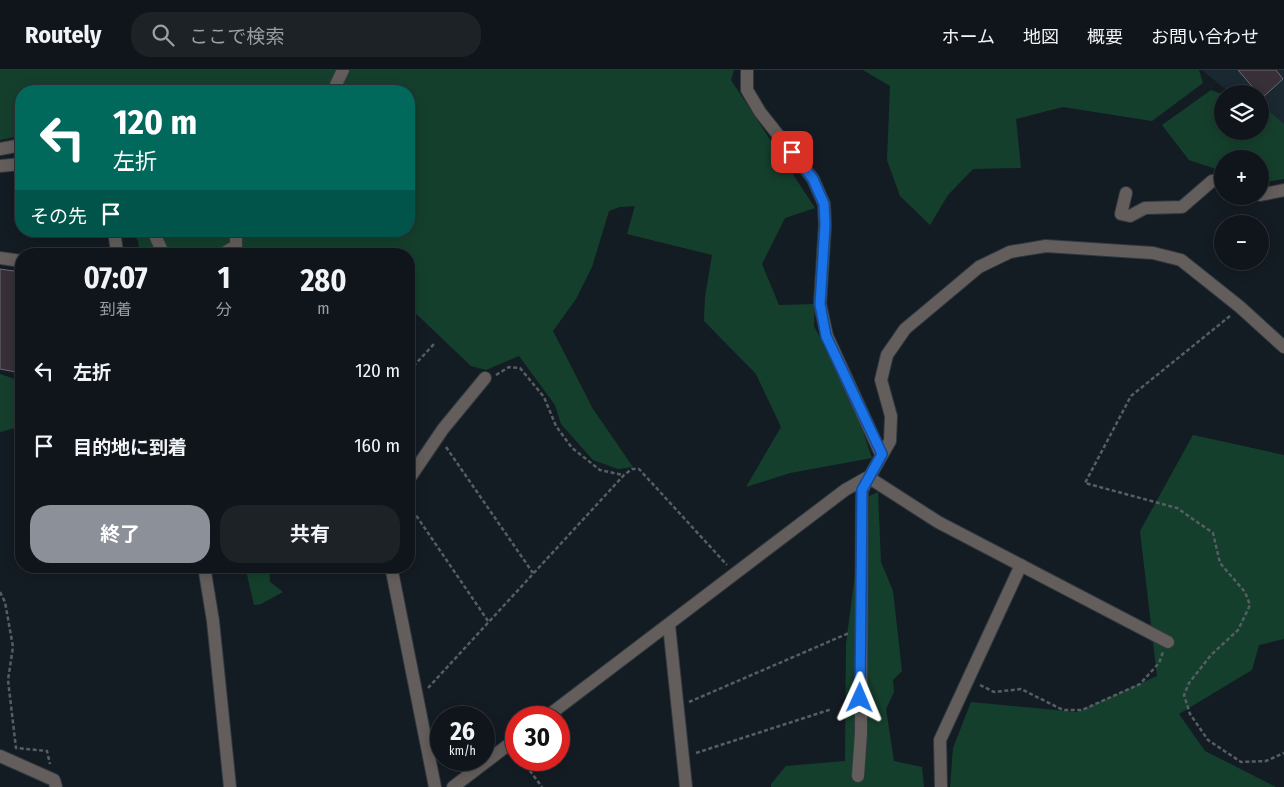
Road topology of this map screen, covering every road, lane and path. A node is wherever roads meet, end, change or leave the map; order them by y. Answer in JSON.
{"nodes":[{"id":1,"x":343,"y":70,"type":"edge"},
{"id":2,"x":747,"y":70,"type":"edge"},
{"id":3,"x":336,"y":85,"type":"edge"},
{"id":4,"x":15,"y":146,"type":"edge"},
{"id":5,"x":0,"y":149,"type":"edge"},
{"id":6,"x":15,"y":165,"type":"edge"},
{"id":7,"x":0,"y":166,"type":"edge"},
{"id":8,"x":1214,"y":181,"type":"edge"},
{"id":9,"x":1284,"y":190,"type":"edge"},
{"id":10,"x":1126,"y":193,"type":"dead end"},
{"id":11,"x":1269,"y":193,"type":"edge"},
{"id":12,"x":236,"y":237,"type":"edge"},
{"id":13,"x":232,"y":248,"type":"edge"},
{"id":14,"x":0,"y":258,"type":"edge"},
{"id":15,"x":15,"y":260,"type":"edge"},
{"id":16,"x":1240,"y":307,"type":"junction"},
{"id":17,"x":434,"y":344,"type":"dead end"},
{"id":18,"x":1284,"y":347,"type":"edge"},
{"id":19,"x":415,"y":365,"type":"edge"},
{"id":20,"x":485,"y":378,"type":"joint"},
{"id":21,"x":438,"y":435,"type":"junction"},
{"id":22,"x":882,"y":454,"type":"junction"},
{"id":23,"x":415,"y":470,"type":"edge"},
{"id":24,"x":624,"y":475,"type":"junction"},
{"id":25,"x":868,"y":477,"type":"junction"},
{"id":26,"x":415,"y":514,"type":"edge"},
{"id":27,"x":1022,"y":565,"type":"junction"},
{"id":28,"x":205,"y":573,"type":"edge"},
{"id":29,"x":392,"y":573,"type":"edge"},
{"id":30,"x":533,"y":573,"type":"junction"},
{"id":31,"x":736,"y":574,"type":"junction"},
{"id":32,"x":0,"y":592,"type":"edge"},
{"id":33,"x":488,"y":621,"type":"junction"},
{"id":34,"x":669,"y":624,"type":"junction"},
{"id":35,"x":861,"y":627,"type":"junction"},
{"id":36,"x":1168,"y":642,"type":"joint"},
{"id":37,"x":968,"y":678,"type":"junction"},
{"id":38,"x":417,"y":700,"type":"junction"},
{"id":39,"x":561,"y":706,"type":"edge"},
{"id":40,"x":678,"y":707,"type":"junction"},
{"id":41,"x":832,"y":708,"type":"dead end"},
{"id":42,"x":505,"y":747,"type":"edge"},
{"id":43,"x":1284,"y":753,"type":"edge"},
{"id":44,"x":0,"y":756,"type":"edge"},
{"id":45,"x":682,"y":758,"type":"junction"},
{"id":46,"x":530,"y":771,"type":"edge"},
{"id":47,"x":858,"y":776,"type":"dead end"},
{"id":48,"x":55,"y":784,"type":"edge"},
{"id":49,"x":230,"y":787,"type":"edge"},
{"id":50,"x":435,"y":787,"type":"edge"},
{"id":51,"x":453,"y":787,"type":"edge"},
{"id":52,"x":542,"y":787,"type":"edge"},
{"id":53,"x":686,"y":787,"type":"edge"},
{"id":54,"x":941,"y":787,"type":"edge"}],
"edges":[{"from":1,"to":3,"type":"street"},
{"from":2,"to":22,"type":"street"},
{"from":4,"to":5,"type":"street"},
{"from":6,"to":7,"type":"street"},
{"from":8,"to":10,"type":"street"},
{"from":9,"to":11,"type":"street"},
{"from":12,"to":13,"type":"street"},
{"from":14,"to":15,"type":"street"},
{"from":16,"to":18,"type":"street"},
{"from":16,"to":22,"type":"street"},
{"from":16,"to":43,"type":"path"},
{"from":17,"to":19,"type":"path"},
{"from":20,"to":21,"type":"street"},
{"from":20,"to":24,"type":"path"},
{"from":21,"to":23,"type":"street"},
{"from":21,"to":30,"type":"path"},
{"from":22,"to":25,"type":"street"},
{"from":24,"to":30,"type":"path"},
{"from":24,"to":31,"type":"path"},
{"from":25,"to":27,"type":"street"},
{"from":25,"to":31,"type":"street"},
{"from":25,"to":35,"type":"street"},
{"from":26,"to":33,"type":"path"},
{"from":27,"to":36,"type":"street"},
{"from":27,"to":37,"type":"street"},
{"from":28,"to":49,"type":"street"},
{"from":29,"to":38,"type":"street"},
{"from":30,"to":33,"type":"path"},
{"from":31,"to":34,"type":"street"},
{"from":32,"to":48,"type":"path"},
{"from":33,"to":38,"type":"path"},
{"from":34,"to":39,"type":"street"},
{"from":34,"to":40,"type":"street"},
{"from":35,"to":40,"type":"path"},
{"from":35,"to":47,"type":"street"},
{"from":36,"to":37,"type":"path"},
{"from":37,"to":54,"type":"street"},
{"from":38,"to":50,"type":"street"},
{"from":40,"to":45,"type":"street"},
{"from":41,"to":45,"type":"path"},
{"from":42,"to":51,"type":"street"},
{"from":44,"to":48,"type":"street"},
{"from":45,"to":53,"type":"street"},
{"from":46,"to":52,"type":"path"}]}
